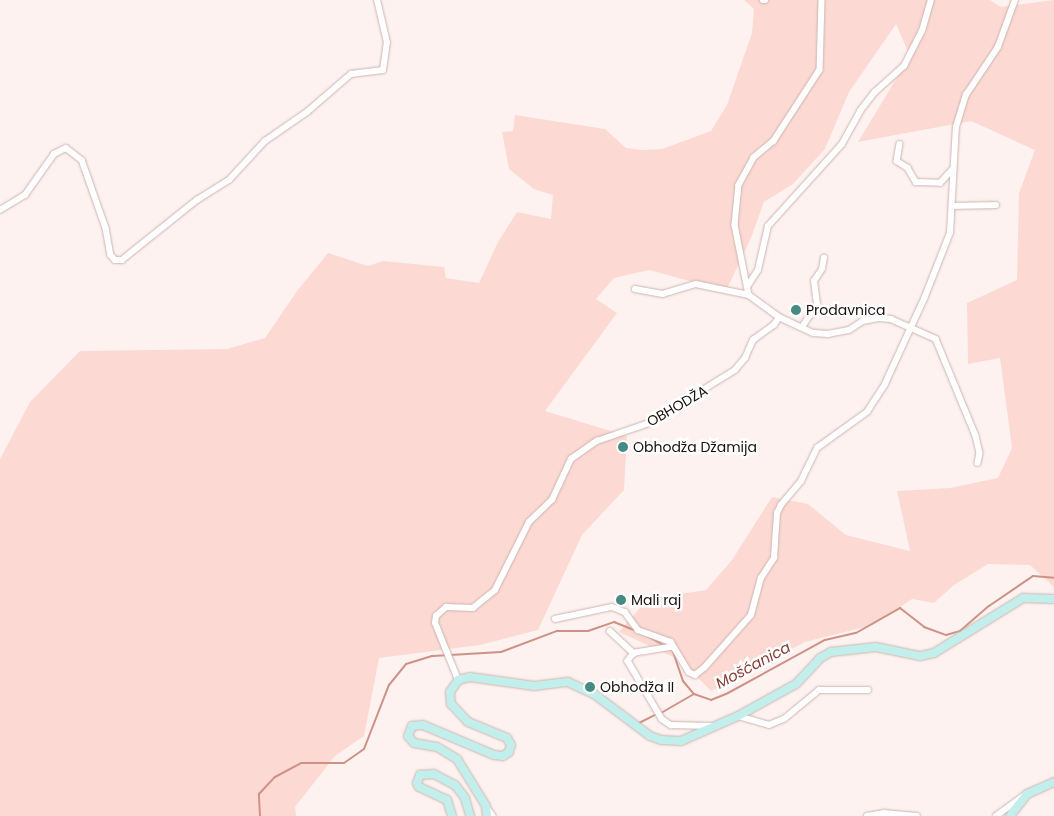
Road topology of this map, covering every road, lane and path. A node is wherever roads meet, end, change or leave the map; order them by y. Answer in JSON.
{"nodes":[{"id":1,"x":377,"y":0,"type":"edge"},
{"id":2,"x":822,"y":0,"type":"edge"},
{"id":3,"x":932,"y":0,"type":"edge"},
{"id":4,"x":1015,"y":0,"type":"edge"},
{"id":5,"x":900,"y":144,"type":"dead end"},
{"id":6,"x":956,"y":165,"type":"junction"},
{"id":7,"x":996,"y":205,"type":"dead end"},
{"id":8,"x":952,"y":206,"type":"junction"},
{"id":9,"x":0,"y":210,"type":"edge"},
{"id":10,"x":824,"y":258,"type":"dead end"},
{"id":11,"x":747,"y":287,"type":"junction"},
{"id":12,"x":635,"y":289,"type":"dead end"},
{"id":13,"x":749,"y":295,"type":"junction"},
{"id":14,"x":779,"y":317,"type":"junction"},
{"id":15,"x":802,"y":327,"type":"junction"},
{"id":16,"x":911,"y":329,"type":"junction"},
{"id":17,"x":978,"y":463,"type":"dead end"},
{"id":18,"x":1054,"y":599,"type":"edge"},
{"id":19,"x":555,"y":619,"type":"dead end"},
{"id":20,"x":610,"y":631,"type":"dead end"},
{"id":21,"x":673,"y":647,"type":"junction"},
{"id":22,"x":634,"y":653,"type":"junction"},
{"id":23,"x":458,"y":680,"type":"junction"},
{"id":24,"x":868,"y":690,"type":"dead end"},
{"id":25,"x":738,"y":716,"type":"junction"},
{"id":26,"x":715,"y":726,"type":"junction"},
{"id":27,"x":1054,"y":782,"type":"edge"},
{"id":28,"x":1027,"y":794,"type":"junction"},
{"id":29,"x":486,"y":806,"type":"junction"},
{"id":30,"x":452,"y":816,"type":"edge"},
{"id":31,"x":470,"y":816,"type":"edge"},
{"id":32,"x":487,"y":816,"type":"edge"},
{"id":33,"x":494,"y":816,"type":"edge"},
{"id":34,"x":867,"y":816,"type":"edge"},
{"id":35,"x":917,"y":816,"type":"edge"},
{"id":36,"x":996,"y":816,"type":"edge"},
{"id":37,"x":1010,"y":816,"type":"edge"}],
"edges":[{"from":1,"to":9,"type":"street"},
{"from":2,"to":11,"type":"street"},
{"from":3,"to":11,"type":"street"},
{"from":4,"to":6,"type":"street"},
{"from":5,"to":6,"type":"street"},
{"from":6,"to":8,"type":"street"},
{"from":7,"to":8,"type":"street"},
{"from":8,"to":16,"type":"street"},
{"from":10,"to":15,"type":"street"},
{"from":11,"to":13,"type":"street"},
{"from":12,"to":13,"type":"street"},
{"from":13,"to":14,"type":"street"},
{"from":14,"to":15,"type":"street"},
{"from":14,"to":23,"type":"street","name":"OBHODŽA"},
{"from":15,"to":16,"type":"street"},
{"from":16,"to":17,"type":"street"},
{"from":16,"to":21,"type":"street"},
{"from":18,"to":25,"type":"main road"},
{"from":19,"to":21,"type":"street"},
{"from":20,"to":22,"type":"street"},
{"from":21,"to":22,"type":"street"},
{"from":22,"to":26,"type":"street"},
{"from":23,"to":26,"type":"main road"},
{"from":23,"to":29,"type":"main road"},
{"from":24,"to":25,"type":"street"},
{"from":25,"to":26,"type":"main road"},
{"from":27,"to":28,"type":"main road"},
{"from":28,"to":36,"type":"street"},
{"from":28,"to":37,"type":"main road"},
{"from":29,"to":32,"type":"main road"},
{"from":29,"to":33,"type":"street"},
{"from":30,"to":31,"type":"main road"},
{"from":34,"to":35,"type":"street"}]}
